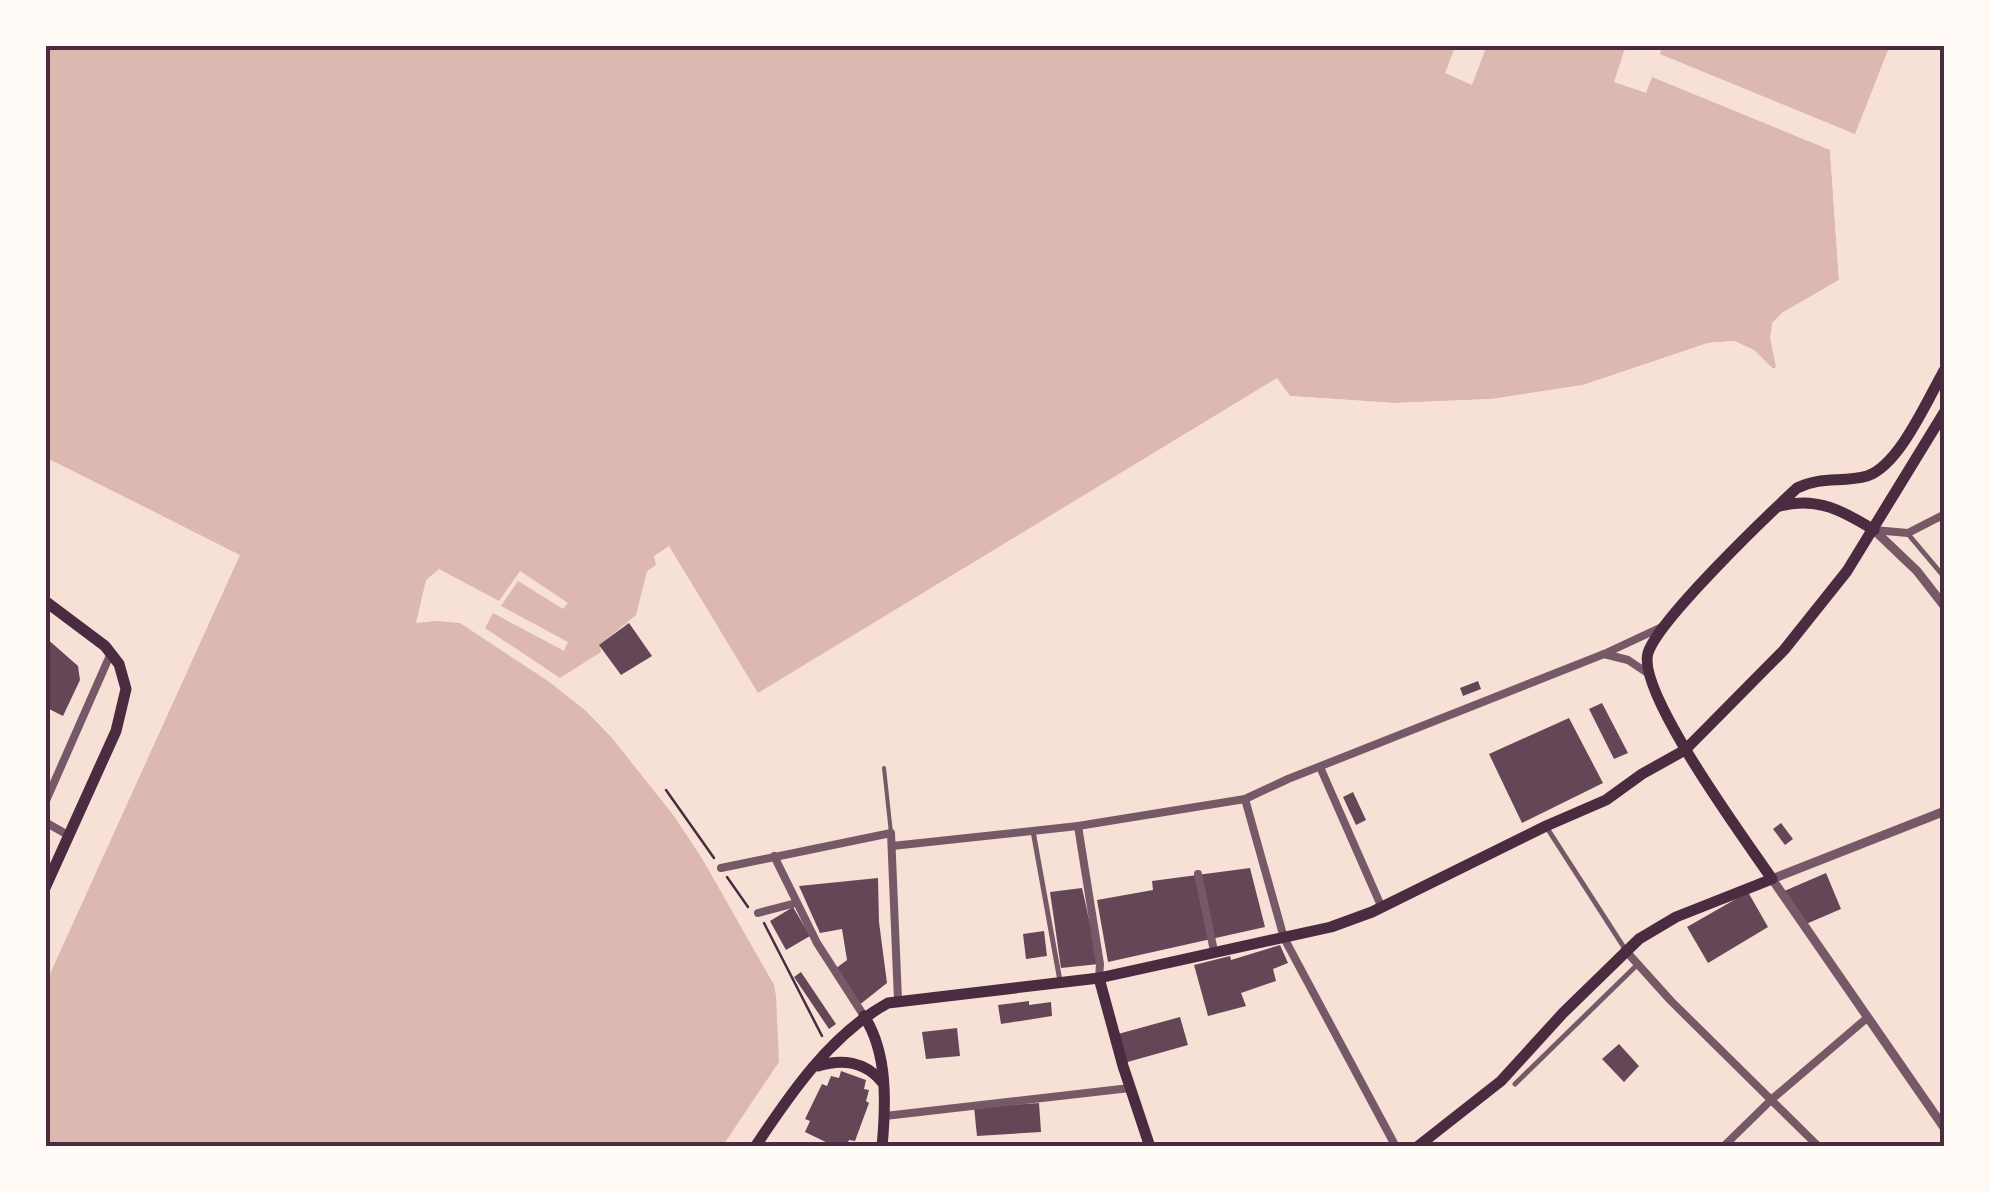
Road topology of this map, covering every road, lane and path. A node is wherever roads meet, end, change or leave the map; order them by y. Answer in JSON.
{"nodes":[{"id":1,"x":1945,"y":369,"type":"edge"},
{"id":2,"x":1945,"y":411,"type":"edge"},
{"id":3,"x":1778,"y":506,"type":"junction"},
{"id":4,"x":1945,"y":514,"type":"edge"},
{"id":5,"x":1874,"y":530,"type":"junction"},
{"id":6,"x":1908,"y":534,"type":"junction"},
{"id":7,"x":1945,"y":578,"type":"edge"},
{"id":8,"x":45,"y":600,"type":"edge"},
{"id":9,"x":1945,"y":607,"type":"edge"},
{"id":10,"x":1664,"y":626,"type":"junction"},
{"id":11,"x":112,"y":653,"type":"junction"},
{"id":12,"x":1604,"y":654,"type":"junction"},
{"id":13,"x":1649,"y":674,"type":"junction"},
{"id":14,"x":1685,"y":750,"type":"junction"},
{"id":15,"x":1320,"y":767,"type":"junction"},
{"id":16,"x":884,"y":768,"type":"dead end"},
{"id":17,"x":1245,"y":800,"type":"junction"},
{"id":18,"x":45,"y":803,"type":"edge"},
{"id":19,"x":1945,"y":810,"type":"edge"},
{"id":20,"x":45,"y":822,"type":"edge"},
{"id":21,"x":1078,"y":826,"type":"junction"},
{"id":22,"x":1546,"y":826,"type":"junction"},
{"id":23,"x":1033,"y":831,"type":"junction"},
{"id":24,"x":68,"y":834,"type":"junction"},
{"id":25,"x":891,"y":834,"type":"junction"},
{"id":26,"x":892,"y":846,"type":"junction"},
{"id":27,"x":774,"y":856,"type":"junction"},
{"id":28,"x":721,"y":868,"type":"dead end"},
{"id":29,"x":1198,"y":874,"type":"dead end"},
{"id":30,"x":1772,"y":879,"type":"junction"},
{"id":31,"x":45,"y":888,"type":"edge"},
{"id":32,"x":796,"y":903,"type":"junction"},
{"id":33,"x":1382,"y":908,"type":"junction"},
{"id":34,"x":758,"y":913,"type":"dead end"},
{"id":35,"x":1284,"y":938,"type":"junction"},
{"id":36,"x":1626,"y":950,"type":"junction"},
{"id":37,"x":1214,"y":952,"type":"junction"},
{"id":38,"x":1637,"y":964,"type":"junction"},
{"id":39,"x":785,"y":965,"type":"dead end"},
{"id":40,"x":1099,"y":978,"type":"junction"},
{"id":41,"x":1060,"y":981,"type":"junction"},
{"id":42,"x":898,"y":1000,"type":"junction"},
{"id":43,"x":864,"y":1016,"type":"junction"},
{"id":44,"x":1867,"y":1018,"type":"junction"},
{"id":45,"x":822,"y":1036,"type":"dead end"},
{"id":46,"x":817,"y":1066,"type":"junction"},
{"id":47,"x":1515,"y":1084,"type":"dead end"},
{"id":48,"x":1130,"y":1088,"type":"junction"},
{"id":49,"x":885,"y":1090,"type":"junction"},
{"id":50,"x":1772,"y":1100,"type":"junction"},
{"id":51,"x":885,"y":1116,"type":"junction"},
{"id":52,"x":1945,"y":1130,"type":"edge"},
{"id":53,"x":754,"y":1147,"type":"edge"},
{"id":54,"x":882,"y":1147,"type":"edge"},
{"id":55,"x":1150,"y":1147,"type":"edge"},
{"id":56,"x":1396,"y":1147,"type":"edge"},
{"id":57,"x":1417,"y":1147,"type":"edge"},
{"id":58,"x":1724,"y":1147,"type":"edge"},
{"id":59,"x":1819,"y":1147,"type":"edge"}],
"edges":[{"from":1,"to":3,"type":"main road"},
{"from":2,"to":5,"type":"main road"},
{"from":3,"to":5,"type":"main road"},
{"from":3,"to":10,"type":"main road"},
{"from":4,"to":6,"type":"street"},
{"from":5,"to":6,"type":"street"},
{"from":5,"to":9,"type":"street"},
{"from":5,"to":14,"type":"main road"},
{"from":6,"to":7,"type":"street"},
{"from":8,"to":11,"type":"main road"},
{"from":10,"to":12,"type":"street"},
{"from":10,"to":13,"type":"main road"},
{"from":11,"to":18,"type":"street"},
{"from":11,"to":24,"type":"main road"},
{"from":12,"to":13,"type":"street"},
{"from":12,"to":15,"type":"street"},
{"from":13,"to":14,"type":"main road"},
{"from":14,"to":22,"type":"main road"},
{"from":14,"to":30,"type":"main road"},
{"from":15,"to":17,"type":"street"},
{"from":15,"to":33,"type":"street"},
{"from":16,"to":25,"type":"lane"},
{"from":17,"to":21,"type":"street"},
{"from":17,"to":35,"type":"street"},
{"from":19,"to":30,"type":"street"},
{"from":20,"to":24,"type":"street"},
{"from":21,"to":23,"type":"street"},
{"from":21,"to":40,"type":"street"},
{"from":22,"to":33,"type":"main road"},
{"from":22,"to":36,"type":"street"},
{"from":23,"to":26,"type":"street"},
{"from":23,"to":41,"type":"street"},
{"from":24,"to":31,"type":"main road"},
{"from":25,"to":26,"type":"street"},
{"from":25,"to":27,"type":"street"},
{"from":26,"to":42,"type":"street"},
{"from":27,"to":28,"type":"street"},
{"from":27,"to":32,"type":"street"},
{"from":29,"to":37,"type":"street"},
{"from":30,"to":36,"type":"main road"},
{"from":30,"to":44,"type":"street"},
{"from":32,"to":34,"type":"street"},
{"from":32,"to":43,"type":"street"},
{"from":33,"to":35,"type":"main road"},
{"from":35,"to":37,"type":"main road"},
{"from":35,"to":56,"type":"street"},
{"from":36,"to":38,"type":"street"},
{"from":36,"to":57,"type":"main road"},
{"from":37,"to":40,"type":"main road"},
{"from":38,"to":47,"type":"street"},
{"from":38,"to":50,"type":"street"},
{"from":39,"to":45,"type":"path"},
{"from":40,"to":41,"type":"main road"},
{"from":40,"to":48,"type":"main road"},
{"from":41,"to":42,"type":"main road"},
{"from":42,"to":43,"type":"main road"},
{"from":43,"to":46,"type":"main road"},
{"from":43,"to":49,"type":"main road"},
{"from":44,"to":50,"type":"street"},
{"from":44,"to":52,"type":"street"},
{"from":46,"to":49,"type":"main road"},
{"from":46,"to":53,"type":"main road"},
{"from":48,"to":51,"type":"street"},
{"from":48,"to":55,"type":"main road"},
{"from":49,"to":51,"type":"main road"},
{"from":50,"to":58,"type":"street"},
{"from":50,"to":59,"type":"street"},
{"from":51,"to":54,"type":"main road"}]}
